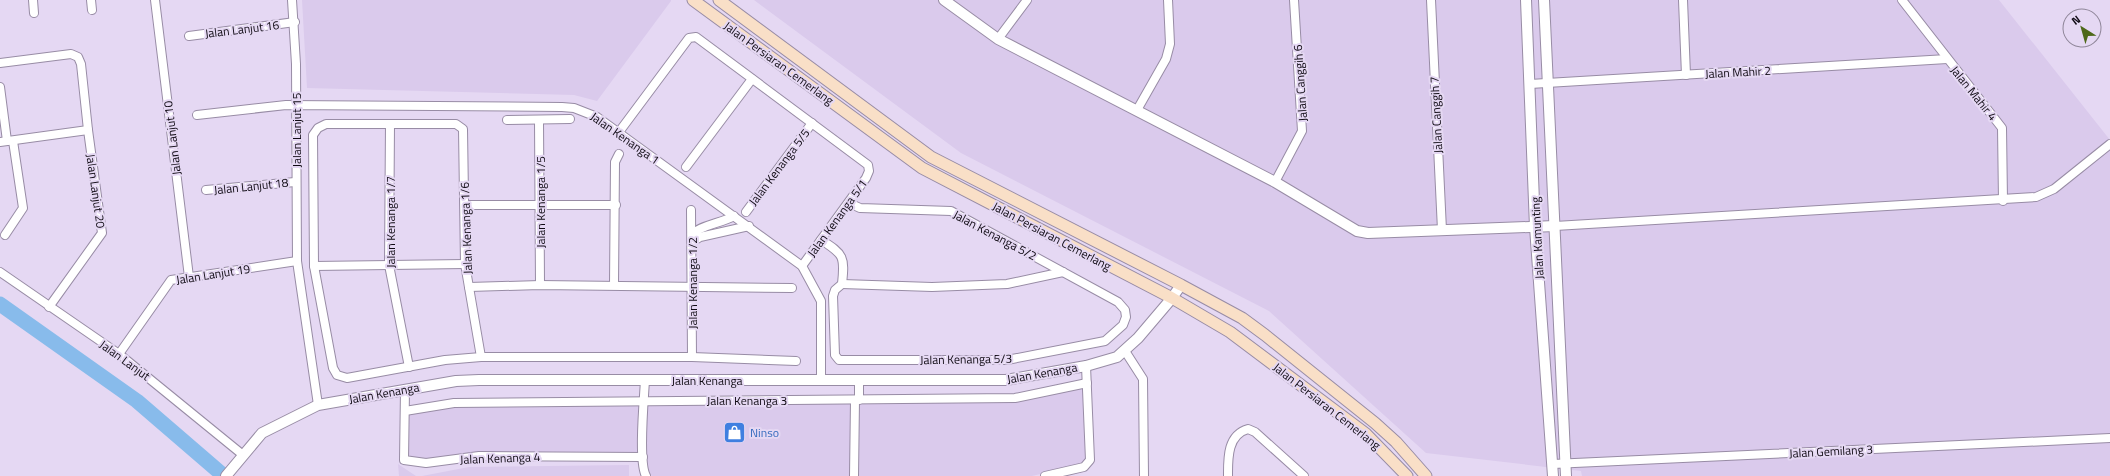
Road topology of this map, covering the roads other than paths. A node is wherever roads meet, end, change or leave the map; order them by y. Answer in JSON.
{"nodes":[{"id":1,"x":33,"y":0,"type":"edge"},
{"id":2,"x":91,"y":0,"type":"edge"},
{"id":3,"x":155,"y":0,"type":"edge"},
{"id":4,"x":292,"y":0,"type":"edge"},
{"id":5,"x":693,"y":0,"type":"edge"},
{"id":6,"x":719,"y":0,"type":"edge"},
{"id":7,"x":944,"y":0,"type":"edge"},
{"id":8,"x":1027,"y":0,"type":"edge"},
{"id":9,"x":1168,"y":0,"type":"edge"},
{"id":10,"x":1294,"y":0,"type":"edge"},
{"id":11,"x":1430,"y":0,"type":"edge"},
{"id":12,"x":1526,"y":0,"type":"edge"},
{"id":13,"x":1544,"y":0,"type":"edge"},
{"id":14,"x":1683,"y":0,"type":"edge"},
{"id":15,"x":1902,"y":0,"type":"edge"},
{"id":16,"x":92,"y":10,"type":"dead end"},
{"id":17,"x":34,"y":13,"type":"dead end"},
{"id":18,"x":294,"y":22,"type":"junction"},
{"id":19,"x":189,"y":36,"type":"dead end"},
{"id":20,"x":998,"y":39,"type":"junction"},
{"id":21,"x":1947,"y":59,"type":"junction"},
{"id":22,"x":0,"y":63,"type":"edge"},
{"id":23,"x":1686,"y":75,"type":"junction"},
{"id":24,"x":752,"y":79,"type":"junction"},
{"id":25,"x":1548,"y":83,"type":"junction"},
{"id":26,"x":1530,"y":84,"type":"junction"},
{"id":27,"x":0,"y":87,"type":"edge"},
{"id":28,"x":296,"y":105,"type":"junction"},
{"id":29,"x":1137,"y":110,"type":"junction"},
{"id":30,"x":197,"y":115,"type":"dead end"},
{"id":31,"x":570,"y":119,"type":"dead end"},
{"id":32,"x":507,"y":120,"type":"dead end"},
{"id":33,"x":539,"y":120,"type":"junction"},
{"id":34,"x":812,"y":123,"type":"junction"},
{"id":35,"x":390,"y":124,"type":"junction"},
{"id":36,"x":88,"y":130,"type":"junction"},
{"id":37,"x":619,"y":132,"type":"junction"},
{"id":38,"x":7,"y":141,"type":"edge"},
{"id":39,"x":2110,"y":144,"type":"edge"},
{"id":40,"x":620,"y":154,"type":"dead end"},
{"id":41,"x":686,"y":167,"type":"dead end"},
{"id":42,"x":295,"y":182,"type":"junction"},
{"id":43,"x":1275,"y":182,"type":"junction"},
{"id":44,"x":206,"y":190,"type":"dead end"},
{"id":45,"x":2003,"y":201,"type":"junction"},
{"id":46,"x":849,"y":202,"type":"junction"},
{"id":47,"x":466,"y":205,"type":"junction"},
{"id":48,"x":541,"y":205,"type":"junction"},
{"id":49,"x":616,"y":205,"type":"junction"},
{"id":50,"x":691,"y":210,"type":"dead end"},
{"id":51,"x":746,"y":212,"type":"dead end"},
{"id":52,"x":734,"y":216,"type":"junction"},
{"id":53,"x":749,"y":226,"type":"junction"},
{"id":54,"x":1555,"y":226,"type":"junction"},
{"id":55,"x":1535,"y":227,"type":"junction"},
{"id":56,"x":1442,"y":230,"type":"junction"},
{"id":57,"x":5,"y":236,"type":"dead end"},
{"id":58,"x":692,"y":238,"type":"junction"},
{"id":59,"x":821,"y":240,"type":"junction"},
{"id":60,"x":297,"y":261,"type":"junction"},
{"id":61,"x":465,"y":264,"type":"junction"},
{"id":62,"x":389,"y":265,"type":"junction"},
{"id":63,"x":314,"y":266,"type":"junction"},
{"id":64,"x":802,"y":266,"type":"junction"},
{"id":65,"x":0,"y":272,"type":"edge"},
{"id":66,"x":1063,"y":272,"type":"junction"},
{"id":67,"x":188,"y":276,"type":"junction"},
{"id":68,"x":842,"y":284,"type":"junction"},
{"id":69,"x":540,"y":285,"type":"junction"},
{"id":70,"x":614,"y":285,"type":"junction"},
{"id":71,"x":690,"y":285,"type":"junction"},
{"id":72,"x":1181,"y":285,"type":"junction"},
{"id":73,"x":469,"y":287,"type":"junction"},
{"id":74,"x":792,"y":288,"type":"dead end"},
{"id":75,"x":1172,"y":298,"type":"junction"},
{"id":76,"x":50,"y":306,"type":"junction"},
{"id":77,"x":1126,"y":313,"type":"joint"},
{"id":78,"x":1125,"y":351,"type":"junction"},
{"id":79,"x":119,"y":354,"type":"junction"},
{"id":80,"x":481,"y":357,"type":"junction"},
{"id":81,"x":692,"y":357,"type":"junction"},
{"id":82,"x":796,"y":361,"type":"dead end"},
{"id":83,"x":1086,"y":366,"type":"junction"},
{"id":84,"x":409,"y":367,"type":"junction"},
{"id":85,"x":645,"y":380,"type":"junction"},
{"id":86,"x":821,"y":381,"type":"junction"},
{"id":87,"x":859,"y":381,"type":"junction"},
{"id":88,"x":1087,"y":383,"type":"junction"},
{"id":89,"x":405,"y":390,"type":"junction"},
{"id":90,"x":857,"y":400,"type":"junction"},
{"id":91,"x":644,"y":401,"type":"junction"},
{"id":92,"x":318,"y":405,"type":"junction"},
{"id":93,"x":405,"y":411,"type":"junction"},
{"id":94,"x":2110,"y":438,"type":"edge"},
{"id":95,"x":243,"y":455,"type":"junction"},
{"id":96,"x":643,"y":457,"type":"junction"},
{"id":97,"x":1552,"y":464,"type":"junction"},
{"id":98,"x":1566,"y":464,"type":"junction"},
{"id":99,"x":226,"y":476,"type":"edge"},
{"id":100,"x":646,"y":476,"type":"edge"},
{"id":101,"x":854,"y":476,"type":"edge"},
{"id":102,"x":1046,"y":476,"type":"edge"},
{"id":103,"x":1144,"y":476,"type":"edge"},
{"id":104,"x":1228,"y":476,"type":"edge"},
{"id":105,"x":1304,"y":476,"type":"edge"},
{"id":106,"x":1407,"y":476,"type":"edge"},
{"id":107,"x":1426,"y":476,"type":"edge"},
{"id":108,"x":1553,"y":476,"type":"edge"},
{"id":109,"x":1566,"y":476,"type":"edge"}],
"edges":[{"from":1,"to":17,"type":"street"},
{"from":2,"to":16,"type":"street"},
{"from":3,"to":67,"type":"street","name":"Jalan Lanjut 10"},
{"from":4,"to":18,"type":"street","name":"Jalan Lanjut 15"},
{"from":5,"to":75,"type":"main road","name":"Jalan Persiaran Cemerlang"},
{"from":6,"to":72,"type":"main road","name":"Jalan Persiaran Cemerlang"},
{"from":7,"to":20,"type":"street"},
{"from":8,"to":20,"type":"street"},
{"from":9,"to":29,"type":"street"},
{"from":10,"to":43,"type":"street","name":"Jalan Canggih 6"},
{"from":11,"to":56,"type":"street","name":"Jalan Canggih 7"},
{"from":12,"to":26,"type":"street","name":"Jalan Kamunting"},
{"from":13,"to":25,"type":"street","name":"Jalan Kamunting"},
{"from":14,"to":23,"type":"street"},
{"from":15,"to":21,"type":"street","name":"Jalan Mahir 4"},
{"from":18,"to":19,"type":"street","name":"Jalan Lanjut 16"},
{"from":18,"to":28,"type":"street","name":"Jalan Lanjut 15"},
{"from":20,"to":29,"type":"street"},
{"from":21,"to":23,"type":"street","name":"Jalan Mahir 2"},
{"from":21,"to":45,"type":"street","name":"Jalan Mahir 4"},
{"from":22,"to":36,"type":"street","name":"Jalan Lanjut 20"},
{"from":23,"to":25,"type":"street","name":"Jalan Mahir 2"},
{"from":24,"to":34,"type":"street"},
{"from":24,"to":37,"type":"street"},
{"from":24,"to":41,"type":"street"},
{"from":25,"to":26,"type":"street","name":"Jalan Mahir 2"},
{"from":25,"to":54,"type":"street","name":"Jalan Kamunting"},
{"from":26,"to":55,"type":"street","name":"Jalan Kamunting"},
{"from":27,"to":38,"type":"street"},
{"from":28,"to":30,"type":"street","name":"Jalan Kenanga 1"},
{"from":28,"to":37,"type":"street","name":"Jalan Kenanga 1"},
{"from":28,"to":42,"type":"street","name":"Jalan Lanjut 15"},
{"from":29,"to":43,"type":"street"},
{"from":31,"to":33,"type":"street"},
{"from":32,"to":33,"type":"street"},
{"from":33,"to":48,"type":"street","name":"Jalan Kenanga 1/5"},
{"from":34,"to":46,"type":"street","name":"Jalan Kenanga 5/1"},
{"from":34,"to":51,"type":"street","name":"Jalan Kenanga 5/5"},
{"from":35,"to":47,"type":"street","name":"Jalan Kenanga 1/6"},
{"from":35,"to":62,"type":"street","name":"Jalan Kenanga 1/7"},
{"from":35,"to":63,"type":"street"},
{"from":36,"to":38,"type":"street"},
{"from":36,"to":76,"type":"street","name":"Jalan Lanjut 20"},
{"from":37,"to":52,"type":"street","name":"Jalan Kenanga 1"},
{"from":38,"to":57,"type":"street"},
{"from":39,"to":45,"type":"street"},
{"from":40,"to":49,"type":"street"},
{"from":42,"to":44,"type":"street","name":"Jalan Lanjut 18"},
{"from":42,"to":60,"type":"street","name":"Jalan Lanjut 15"},
{"from":43,"to":56,"type":"street"},
{"from":45,"to":54,"type":"street"},
{"from":46,"to":59,"type":"street","name":"Jalan Kenanga 5/1"},
{"from":46,"to":66,"type":"street","name":"Jalan Kenanga 5/2"},
{"from":47,"to":48,"type":"street"},
{"from":47,"to":61,"type":"street","name":"Jalan Kenanga 1/6"},
{"from":48,"to":49,"type":"street"},
{"from":48,"to":69,"type":"street","name":"Jalan Kenanga 1/5"},
{"from":49,"to":70,"type":"street"},
{"from":50,"to":58,"type":"street","name":"Jalan Kenanga 1/2"},
{"from":52,"to":53,"type":"street","name":"Jalan Kenanga 1"},
{"from":52,"to":58,"type":"street"},
{"from":53,"to":58,"type":"street"},
{"from":53,"to":64,"type":"street","name":"Jalan Kenanga 1"},
{"from":54,"to":55,"type":"street"},
{"from":54,"to":98,"type":"street","name":"Jalan Kamunting"},
{"from":55,"to":56,"type":"street"},
{"from":55,"to":97,"type":"street","name":"Jalan Kamunting"},
{"from":58,"to":71,"type":"street","name":"Jalan Kenanga 1/2"},
{"from":59,"to":64,"type":"street","name":"Jalan Kenanga 5/1"},
{"from":59,"to":68,"type":"street"},
{"from":60,"to":67,"type":"street","name":"Jalan Lanjut 19"},
{"from":60,"to":92,"type":"street","name":"Jalan Lanjut 15"},
{"from":61,"to":62,"type":"street"},
{"from":61,"to":73,"type":"street","name":"Jalan Kenanga 1/6"},
{"from":62,"to":63,"type":"street"},
{"from":62,"to":84,"type":"street","name":"Jalan Kenanga 1/7"},
{"from":63,"to":84,"type":"street"},
{"from":64,"to":86,"type":"street","name":"Jalan Kenanga 1"},
{"from":65,"to":76,"type":"street","name":"Jalan Lanjut"},
{"from":66,"to":68,"type":"street"},
{"from":66,"to":77,"type":"street","name":"Jalan Kenanga 5/2"},
{"from":67,"to":79,"type":"street","name":"Jalan Lanjut 19"},
{"from":68,"to":77,"type":"street","name":"Jalan Kenanga 5/3"},
{"from":69,"to":70,"type":"street"},
{"from":69,"to":73,"type":"street"},
{"from":70,"to":71,"type":"street"},
{"from":71,"to":74,"type":"street"},
{"from":71,"to":81,"type":"street","name":"Jalan Kenanga 1/2"},
{"from":72,"to":75,"type":"street","name":"Jalan Kenanga"},
{"from":72,"to":107,"type":"main road","name":"Jalan Persiaran Cemerlang"},
{"from":73,"to":80,"type":"street","name":"Jalan Kenanga 1/6"},
{"from":75,"to":78,"type":"street","name":"Jalan Kenanga"},
{"from":75,"to":106,"type":"main road","name":"Jalan Persiaran Cemerlang"},
{"from":76,"to":79,"type":"street","name":"Jalan Lanjut"},
{"from":78,"to":83,"type":"street","name":"Jalan Kenanga"},
{"from":78,"to":103,"type":"street"},
{"from":79,"to":95,"type":"street","name":"Jalan Lanjut"},
{"from":80,"to":81,"type":"street"},
{"from":80,"to":84,"type":"street"},
{"from":81,"to":82,"type":"street"},
{"from":83,"to":87,"type":"street","name":"Jalan Kenanga"},
{"from":83,"to":88,"type":"street"},
{"from":85,"to":86,"type":"street","name":"Jalan Kenanga"},
{"from":85,"to":89,"type":"street","name":"Jalan Kenanga"},
{"from":85,"to":91,"type":"street"},
{"from":86,"to":87,"type":"street","name":"Jalan Kenanga"},
{"from":87,"to":90,"type":"street"},
{"from":88,"to":90,"type":"street","name":"Jalan Kenanga 3"},
{"from":88,"to":102,"type":"street"},
{"from":89,"to":92,"type":"street","name":"Jalan Kenanga"},
{"from":89,"to":93,"type":"street","name":"Jalan Kenanga 4"},
{"from":90,"to":91,"type":"street","name":"Jalan Kenanga 3"},
{"from":90,"to":101,"type":"street"},
{"from":91,"to":93,"type":"street","name":"Jalan Kenanga 3"},
{"from":91,"to":96,"type":"street"},
{"from":92,"to":95,"type":"street","name":"Jalan Kenanga"},
{"from":93,"to":96,"type":"street","name":"Jalan Kenanga 4"},
{"from":94,"to":98,"type":"street","name":"Jalan Gemilang 3"},
{"from":95,"to":99,"type":"street","name":"Jalan Kenanga"},
{"from":96,"to":100,"type":"street"},
{"from":97,"to":98,"type":"street","name":"Jalan Gemilang 3"},
{"from":97,"to":108,"type":"street","name":"Jalan Kamunting"},
{"from":98,"to":109,"type":"street","name":"Jalan Kamunting"},
{"from":104,"to":105,"type":"street"}]}
